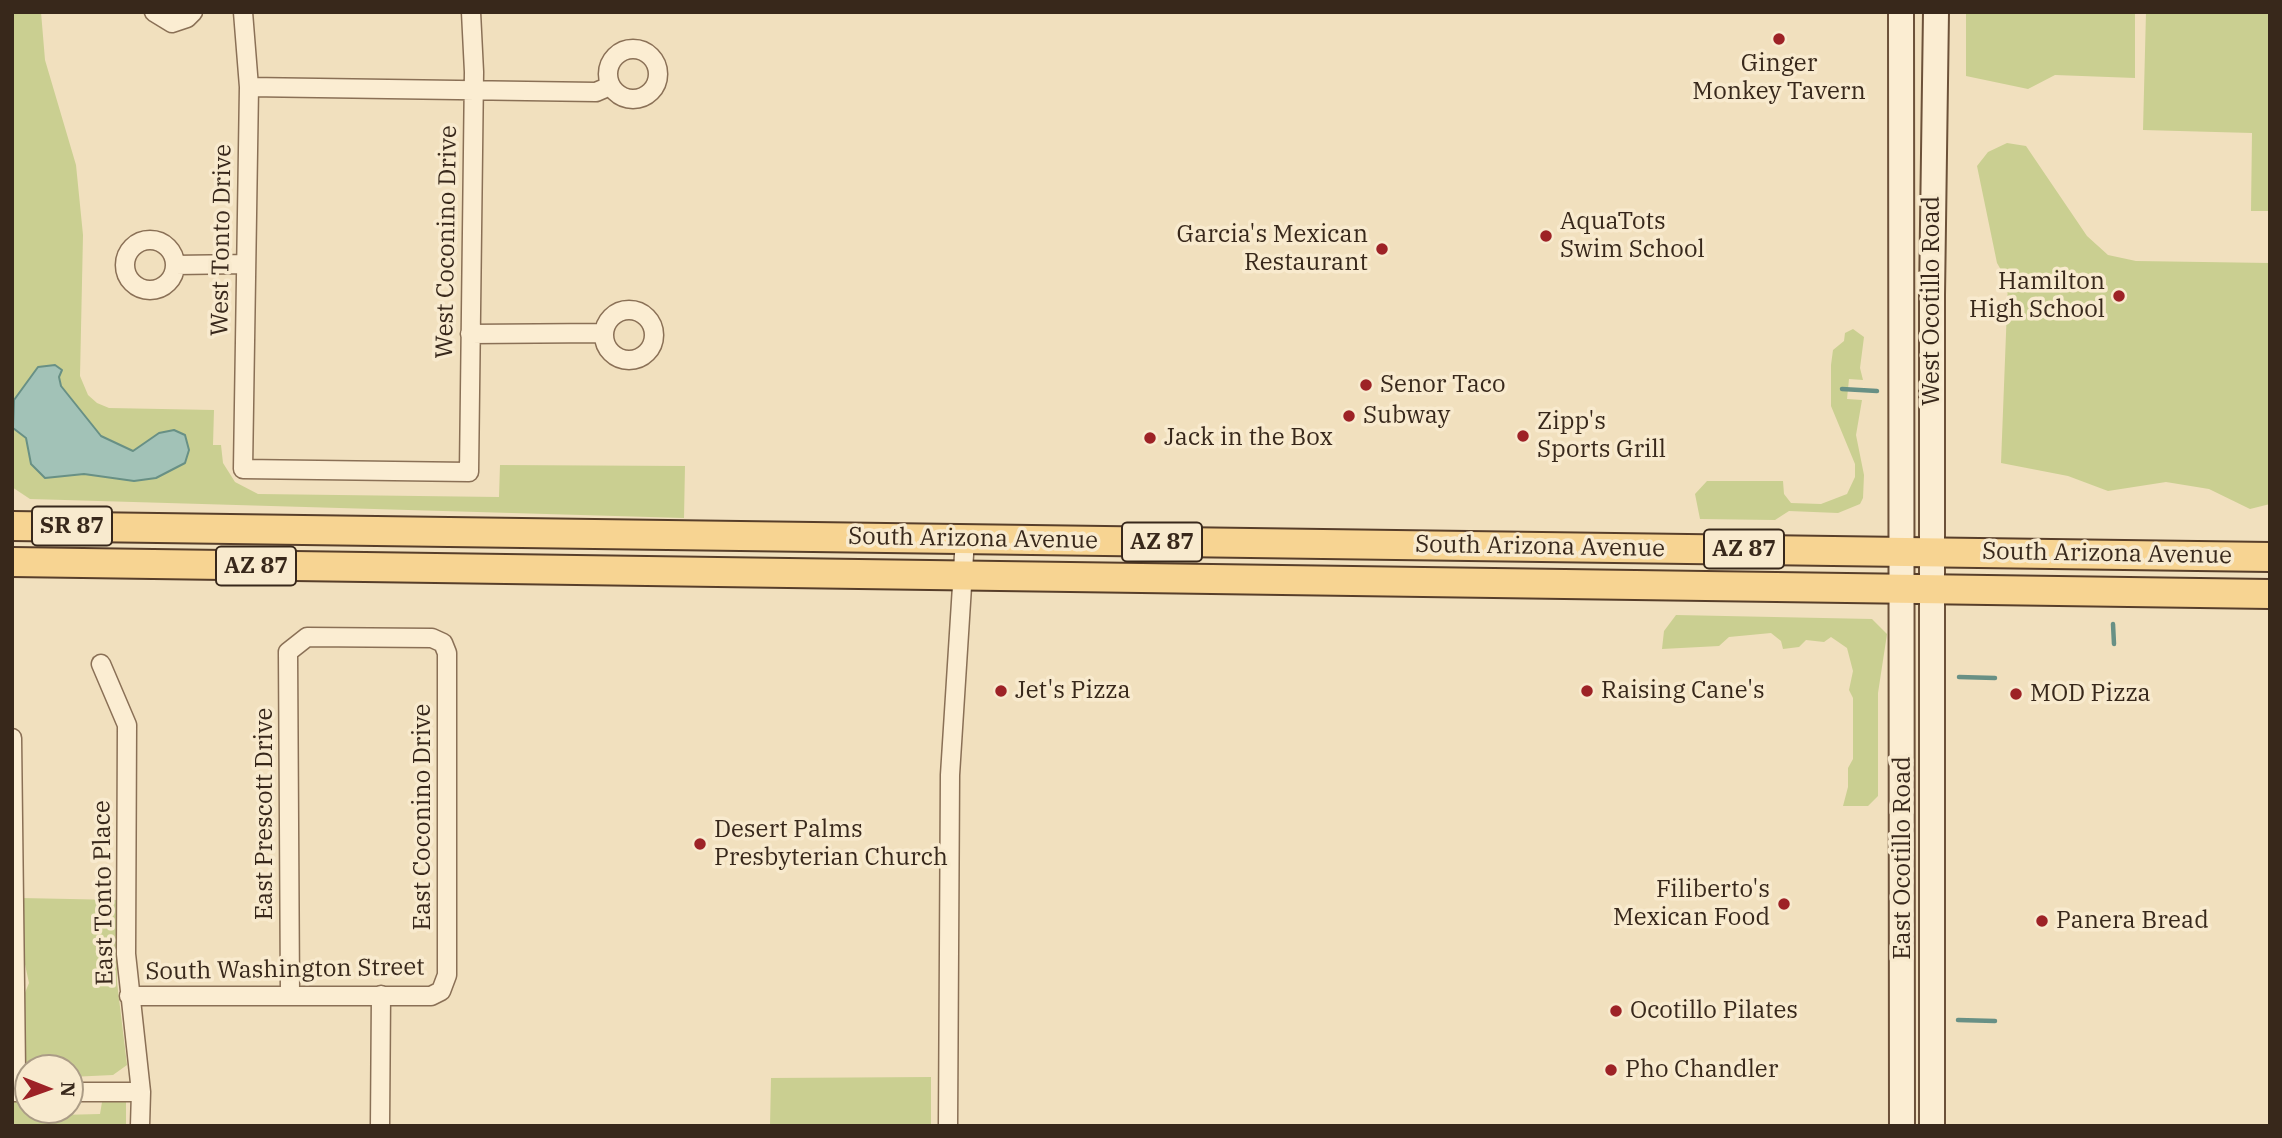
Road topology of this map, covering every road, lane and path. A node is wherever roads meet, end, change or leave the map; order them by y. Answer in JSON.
{"nodes":[{"id":1,"x":154,"y":12,"type":"edge"},
{"id":2,"x":193,"y":12,"type":"edge"},
{"id":3,"x":243,"y":12,"type":"edge"},
{"id":4,"x":471,"y":12,"type":"edge"},
{"id":5,"x":1901,"y":12,"type":"edge"},
{"id":6,"x":1936,"y":12,"type":"edge"},
{"id":7,"x":610,"y":86,"type":"dead end"},
{"id":8,"x":249,"y":87,"type":"junction"},
{"id":9,"x":474,"y":90,"type":"junction"},
{"id":10,"x":246,"y":264,"type":"junction"},
{"id":11,"x":176,"y":265,"type":"dead end"},
{"id":12,"x":470,"y":334,"type":"junction"},
{"id":13,"x":604,"y":334,"type":"dead end"},
{"id":14,"x":468,"y":472,"type":"joint"},
{"id":15,"x":12,"y":526,"type":"edge"},
{"id":16,"x":132,"y":527,"type":"joint"},
{"id":17,"x":965,"y":539,"type":"junction"},
{"id":18,"x":1918,"y":551,"type":"junction"},
{"id":19,"x":2270,"y":557,"type":"edge"},
{"id":20,"x":12,"y":562,"type":"edge"},
{"id":21,"x":962,"y":577,"type":"junction"},
{"id":22,"x":1903,"y":590,"type":"junction"},
{"id":23,"x":1932,"y":590,"type":"junction"},
{"id":24,"x":2270,"y":594,"type":"edge"},
{"id":25,"x":443,"y":643,"type":"joint"},
{"id":26,"x":101,"y":664,"type":"dead end"},
{"id":27,"x":12,"y":738,"type":"edge"},
{"id":28,"x":1903,"y":982,"type":"junction"},
{"id":29,"x":1933,"y":982,"type":"junction"},
{"id":30,"x":14,"y":984,"type":"edge"},
{"id":31,"x":441,"y":991,"type":"joint"},
{"id":32,"x":290,"y":995,"type":"junction"},
{"id":33,"x":381,"y":995,"type":"junction"},
{"id":34,"x":129,"y":996,"type":"junction"},
{"id":35,"x":12,"y":1076,"type":"edge"},
{"id":36,"x":84,"y":1092,"type":"edge"},
{"id":37,"x":141,"y":1093,"type":"junction"},
{"id":38,"x":141,"y":1126,"type":"edge"},
{"id":39,"x":380,"y":1126,"type":"edge"},
{"id":40,"x":948,"y":1126,"type":"edge"},
{"id":41,"x":1902,"y":1126,"type":"edge"},
{"id":42,"x":1932,"y":1126,"type":"edge"}],
"edges":[{"from":1,"to":2,"type":"street"},
{"from":3,"to":8,"type":"street","name":"West Tonto Drive"},
{"from":4,"to":9,"type":"street","name":"West Coconino Drive"},
{"from":5,"to":18,"type":"main road","name":"West Ocotillo Road"},
{"from":6,"to":18,"type":"main road","name":"West Ocotillo Road"},
{"from":7,"to":9,"type":"street"},
{"from":8,"to":9,"type":"street"},
{"from":8,"to":10,"type":"street","name":"West Tonto Drive"},
{"from":9,"to":12,"type":"street","name":"West Coconino Drive"},
{"from":10,"to":11,"type":"street"},
{"from":10,"to":14,"type":"street","name":"West Tonto Drive"},
{"from":12,"to":13,"type":"street"},
{"from":12,"to":14,"type":"street","name":"West Coconino Drive"},
{"from":15,"to":16,"type":"main road","name":"South Arizona Avenue","number":"SR 87"},
{"from":16,"to":17,"type":"main road","name":"South Arizona Avenue","number":"AZ 87"},
{"from":17,"to":18,"type":"main road","name":"South Arizona Avenue","number":"AZ 87"},
{"from":17,"to":21,"type":"street"},
{"from":18,"to":19,"type":"main road","name":"South Arizona Avenue","number":"AZ 87"},
{"from":18,"to":22,"type":"main road","name":"West Ocotillo Road"},
{"from":18,"to":23,"type":"main road","name":"West Ocotillo Road"},
{"from":20,"to":21,"type":"main road","name":"South Arizona Avenue","number":"AZ 87"},
{"from":21,"to":22,"type":"main road","name":"South Arizona Avenue","number":"AZ 87"},
{"from":21,"to":40,"type":"street"},
{"from":22,"to":23,"type":"main road","name":"South Arizona Avenue","number":"AZ 87"},
{"from":22,"to":28,"type":"main road","name":"East Ocotillo Road"},
{"from":23,"to":24,"type":"main road","name":"South Arizona Avenue","number":"AZ 87"},
{"from":23,"to":29,"type":"main road","name":"East Ocotillo Road"},
{"from":25,"to":31,"type":"street","name":"East Coconino Drive"},
{"from":25,"to":32,"type":"street","name":"East Prescott Drive"},
{"from":26,"to":34,"type":"street","name":"East Tonto Place"},
{"from":27,"to":30,"type":"street"},
{"from":28,"to":29,"type":"main road"},
{"from":28,"to":41,"type":"main road","name":"East Ocotillo Road"},
{"from":29,"to":42,"type":"main road","name":"East Ocotillo Road"},
{"from":30,"to":35,"type":"street"},
{"from":31,"to":33,"type":"street","name":"South Washington Street"},
{"from":32,"to":33,"type":"street","name":"South Washington Street"},
{"from":32,"to":34,"type":"street","name":"South Washington Street"},
{"from":33,"to":39,"type":"street"},
{"from":34,"to":37,"type":"street","name":"East Tonto Place"},
{"from":36,"to":37,"type":"street"},
{"from":37,"to":38,"type":"street","name":"East Tonto Place"}]}
